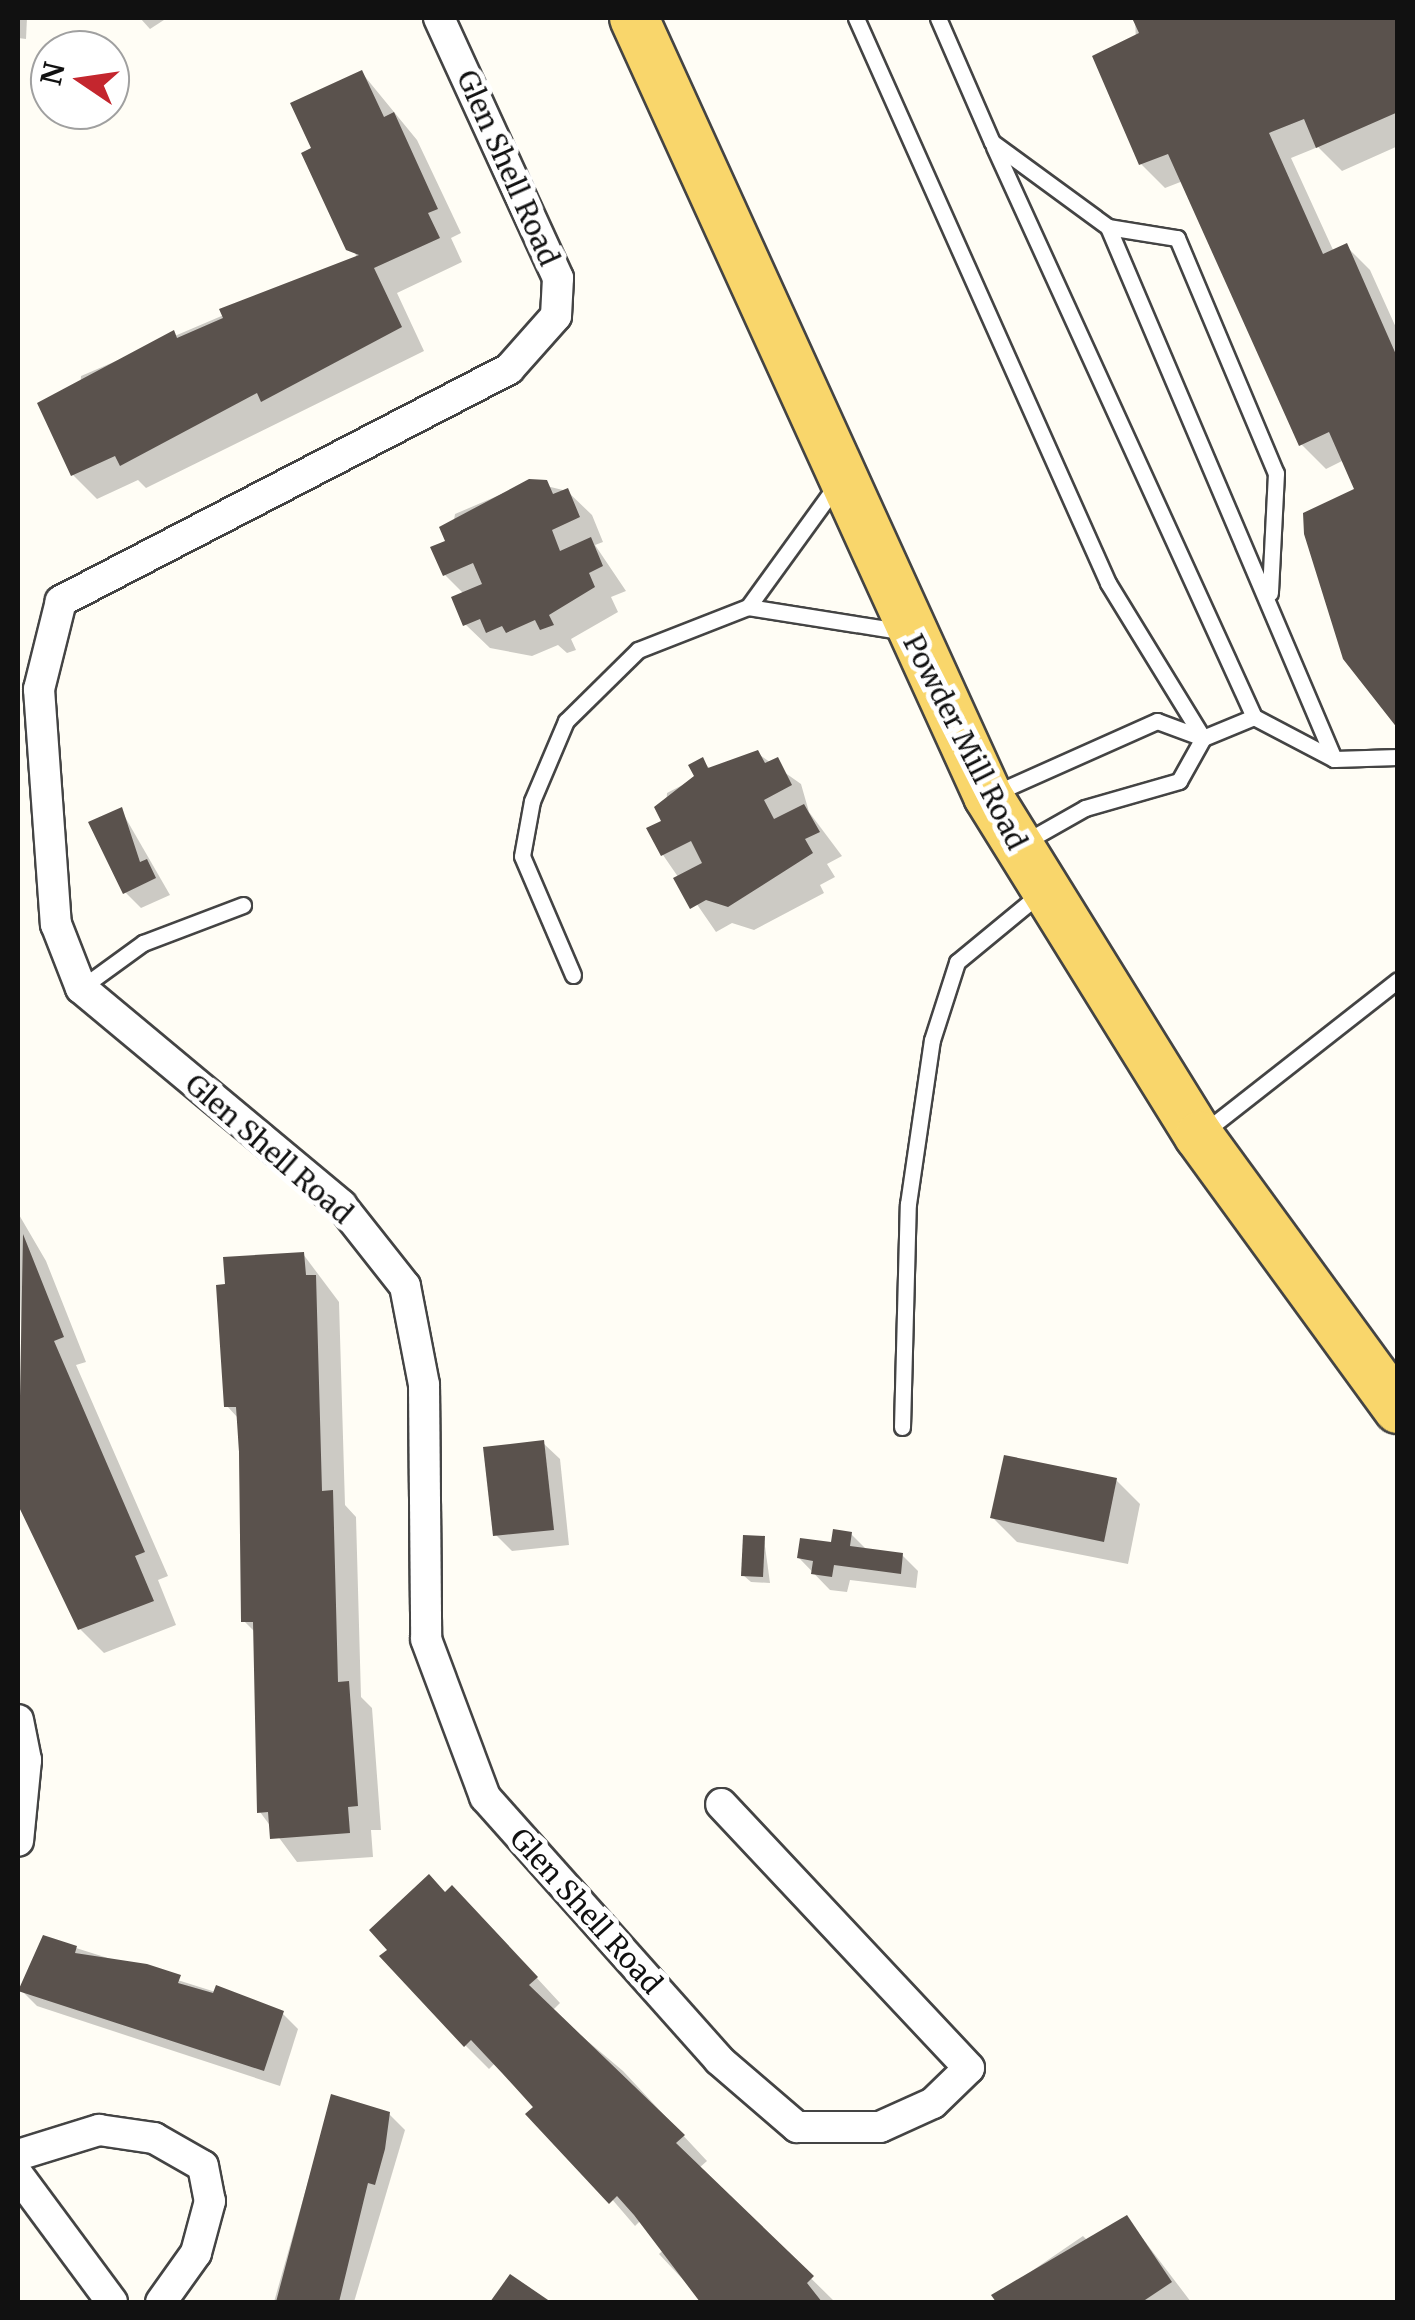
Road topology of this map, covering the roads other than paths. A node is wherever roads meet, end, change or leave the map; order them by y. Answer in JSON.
{"nodes":[{"id":1,"x":439,"y":18,"type":"edge"},
{"id":2,"x":634,"y":18,"type":"edge"},
{"id":3,"x":856,"y":18,"type":"edge"},
{"id":4,"x":938,"y":18,"type":"edge"},
{"id":5,"x":992,"y":142,"type":"junction"},
{"id":6,"x":1108,"y":227,"type":"junction"},
{"id":7,"x":840,"y":480,"type":"junction"},
{"id":8,"x":1270,"y":597,"type":"junction"},
{"id":9,"x":748,"y":606,"type":"junction"},
{"id":10,"x":910,"y":633,"type":"junction"},
{"id":11,"x":1254,"y":717,"type":"junction"},
{"id":12,"x":1203,"y":738,"type":"junction"},
{"id":13,"x":1398,"y":756,"type":"edge"},
{"id":14,"x":1334,"y":760,"type":"junction"},
{"id":15,"x":988,"y":796,"type":"junction"},
{"id":16,"x":1017,"y":847,"type":"junction"},
{"id":17,"x":1042,"y":892,"type":"junction"},
{"id":18,"x":243,"y":905,"type":"dead end"},
{"id":19,"x":573,"y":975,"type":"dead end"},
{"id":20,"x":1398,"y":980,"type":"edge"},
{"id":21,"x":81,"y":988,"type":"junction"},
{"id":22,"x":1198,"y":1136,"type":"junction"},
{"id":23,"x":1398,"y":1409,"type":"edge"},
{"id":24,"x":902,"y":1427,"type":"dead end"},
{"id":25,"x":18,"y":1720,"type":"edge"},
{"id":26,"x":720,"y":1804,"type":"dead end"},
{"id":27,"x":18,"y":1841,"type":"edge"},
{"id":28,"x":18,"y":2155,"type":"edge"},
{"id":29,"x":18,"y":2175,"type":"edge"},
{"id":30,"x":112,"y":2302,"type":"edge"},
{"id":31,"x":161,"y":2302,"type":"edge"}],
"edges":[{"from":1,"to":21,"type":"street","name":"Glen Shell Road"},
{"from":2,"to":7,"type":"main road","name":"Powder Mill Road"},
{"from":3,"to":12,"type":"lane"},
{"from":4,"to":5,"type":"lane"},
{"from":5,"to":6,"type":"lane"},
{"from":5,"to":11,"type":"lane"},
{"from":6,"to":8,"type":"lane"},
{"from":6,"to":8,"type":"lane"},
{"from":7,"to":9,"type":"lane"},
{"from":7,"to":10,"type":"main road","name":"Powder Mill Road"},
{"from":8,"to":14,"type":"lane"},
{"from":9,"to":10,"type":"lane"},
{"from":9,"to":19,"type":"lane"},
{"from":10,"to":15,"type":"main road","name":"Powder Mill Road"},
{"from":11,"to":12,"type":"lane"},
{"from":11,"to":14,"type":"lane"},
{"from":12,"to":15,"type":"lane"},
{"from":12,"to":16,"type":"lane"},
{"from":13,"to":14,"type":"lane"},
{"from":15,"to":16,"type":"main road","name":"Powder Mill Road"},
{"from":16,"to":17,"type":"main road","name":"Powder Mill Road"},
{"from":17,"to":22,"type":"main road","name":"Powder Mill Road"},
{"from":17,"to":24,"type":"lane"},
{"from":18,"to":21,"type":"lane"},
{"from":20,"to":22,"type":"lane"},
{"from":21,"to":26,"type":"street","name":"Glen Shell Road"},
{"from":22,"to":23,"type":"main road","name":"Powder Mill Road"},
{"from":25,"to":27,"type":"street"},
{"from":28,"to":31,"type":"street"},
{"from":29,"to":30,"type":"street"}]}
